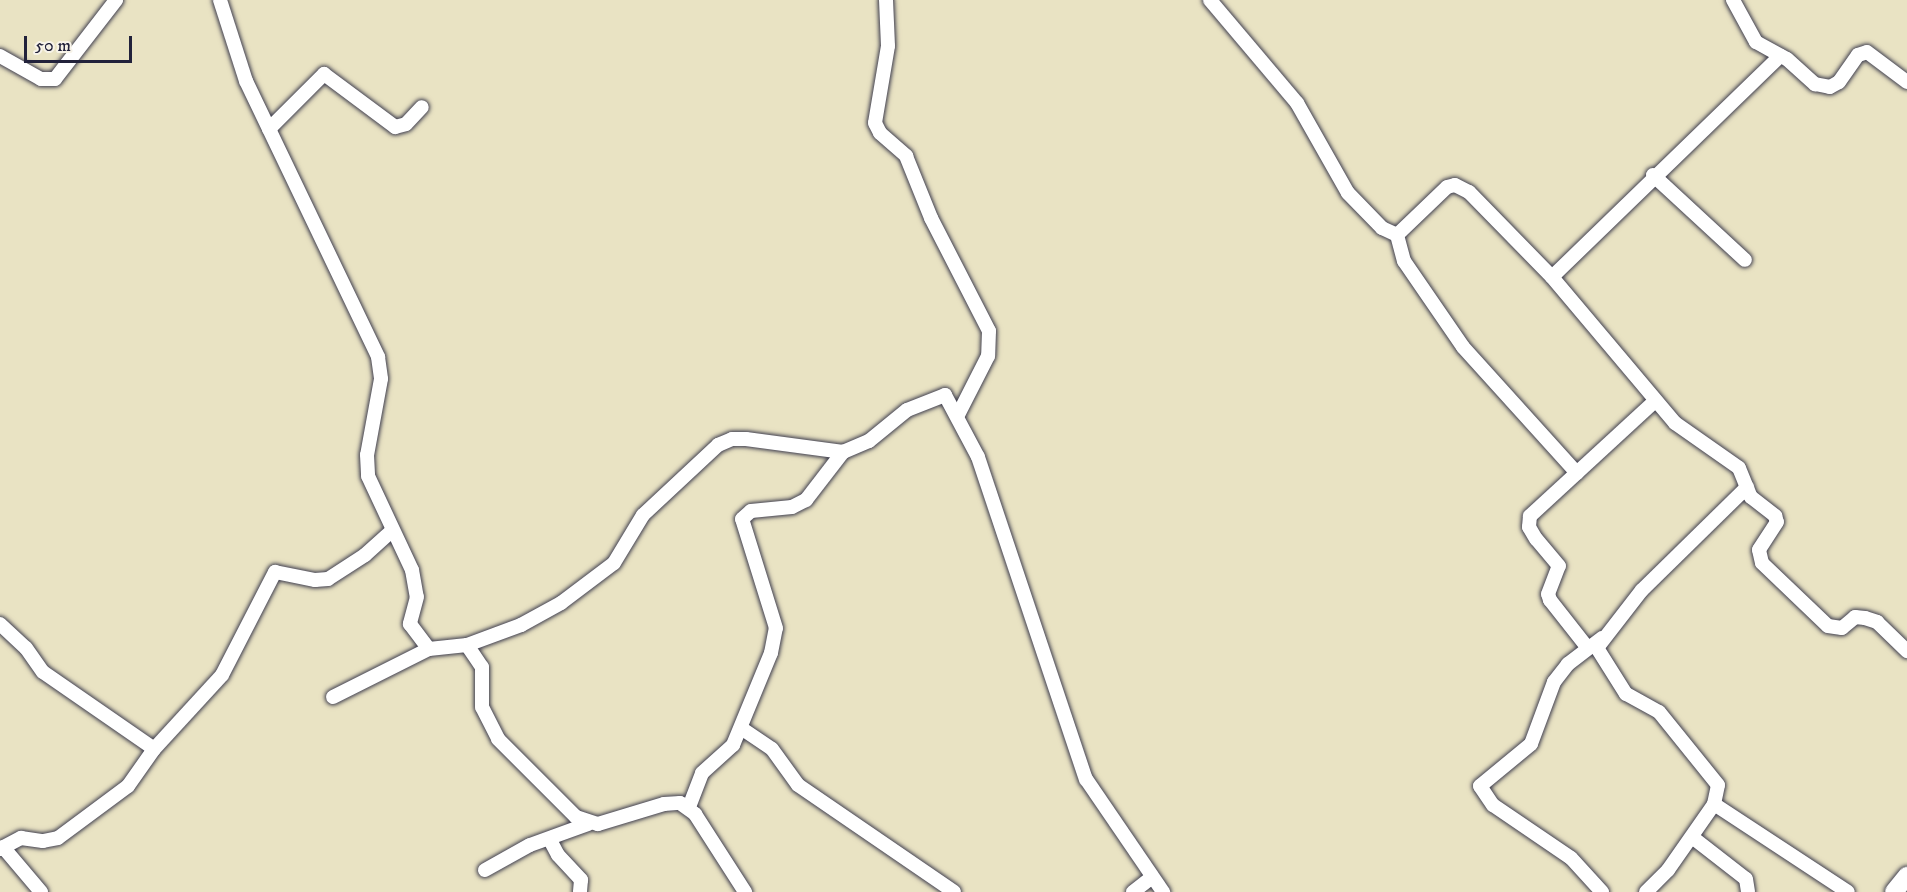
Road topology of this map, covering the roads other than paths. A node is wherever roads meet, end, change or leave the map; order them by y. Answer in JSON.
{"nodes":[{"id":1,"x":116,"y":0,"type":"edge"},
{"id":2,"x":220,"y":0,"type":"edge"},
{"id":3,"x":886,"y":0,"type":"edge"},
{"id":4,"x":1210,"y":0,"type":"edge"},
{"id":5,"x":1732,"y":0,"type":"edge"},
{"id":6,"x":0,"y":56,"type":"edge"},
{"id":7,"x":1780,"y":56,"type":"junction"},
{"id":8,"x":1907,"y":82,"type":"edge"},
{"id":9,"x":422,"y":106,"type":"dead end"},
{"id":10,"x":269,"y":129,"type":"junction"},
{"id":11,"x":1653,"y":175,"type":"junction"},
{"id":12,"x":1397,"y":235,"type":"junction"},
{"id":13,"x":1745,"y":260,"type":"dead end"},
{"id":14,"x":1552,"y":277,"type":"junction"},
{"id":15,"x":1655,"y":401,"type":"junction"},
{"id":16,"x":958,"y":415,"type":"junction"},
{"id":17,"x":843,"y":452,"type":"junction"},
{"id":18,"x":1577,"y":473,"type":"junction"},
{"id":19,"x":1747,"y":487,"type":"junction"},
{"id":20,"x":392,"y":531,"type":"junction"},
{"id":21,"x":0,"y":624,"type":"edge"},
{"id":22,"x":1602,"y":638,"type":"junction"},
{"id":23,"x":467,"y":645,"type":"junction"},
{"id":24,"x":1587,"y":647,"type":"junction"},
{"id":25,"x":429,"y":649,"type":"junction"},
{"id":26,"x":1907,"y":651,"type":"edge"},
{"id":27,"x":333,"y":697,"type":"dead end"},
{"id":28,"x":741,"y":728,"type":"junction"},
{"id":29,"x":154,"y":749,"type":"junction"},
{"id":30,"x":1714,"y":804,"type":"junction"},
{"id":31,"x":689,"y":807,"type":"junction"},
{"id":32,"x":588,"y":824,"type":"junction"},
{"id":33,"x":1692,"y":837,"type":"junction"},
{"id":34,"x":550,"y":840,"type":"junction"},
{"id":35,"x":1,"y":848,"type":"edge"},
{"id":36,"x":485,"y":870,"type":"dead end"},
{"id":37,"x":1907,"y":876,"type":"edge"},
{"id":38,"x":1152,"y":877,"type":"junction"},
{"id":39,"x":41,"y":892,"type":"edge"},
{"id":40,"x":580,"y":892,"type":"edge"},
{"id":41,"x":745,"y":892,"type":"edge"},
{"id":42,"x":954,"y":892,"type":"edge"},
{"id":43,"x":1133,"y":892,"type":"edge"},
{"id":44,"x":1163,"y":892,"type":"edge"},
{"id":45,"x":1602,"y":892,"type":"edge"},
{"id":46,"x":1646,"y":892,"type":"edge"},
{"id":47,"x":1748,"y":892,"type":"edge"},
{"id":48,"x":1848,"y":892,"type":"edge"},
{"id":49,"x":1894,"y":892,"type":"edge"}],
"edges":[{"from":1,"to":6,"type":"street"},
{"from":2,"to":10,"type":"street"},
{"from":3,"to":16,"type":"street"},
{"from":4,"to":12,"type":"street"},
{"from":5,"to":7,"type":"street"},
{"from":7,"to":8,"type":"street"},
{"from":7,"to":11,"type":"street"},
{"from":9,"to":10,"type":"street"},
{"from":10,"to":20,"type":"street"},
{"from":11,"to":13,"type":"street"},
{"from":11,"to":14,"type":"street"},
{"from":12,"to":14,"type":"street"},
{"from":12,"to":18,"type":"street"},
{"from":14,"to":15,"type":"street"},
{"from":15,"to":18,"type":"street"},
{"from":15,"to":19,"type":"street"},
{"from":16,"to":17,"type":"street"},
{"from":16,"to":38,"type":"street"},
{"from":17,"to":23,"type":"street"},
{"from":17,"to":28,"type":"street"},
{"from":18,"to":24,"type":"street"},
{"from":19,"to":22,"type":"street"},
{"from":19,"to":26,"type":"street"},
{"from":20,"to":25,"type":"street"},
{"from":20,"to":29,"type":"street"},
{"from":21,"to":29,"type":"street"},
{"from":22,"to":24,"type":"street"},
{"from":22,"to":30,"type":"street"},
{"from":23,"to":25,"type":"street"},
{"from":23,"to":32,"type":"street"},
{"from":24,"to":45,"type":"street"},
{"from":25,"to":27,"type":"street"},
{"from":28,"to":31,"type":"street"},
{"from":28,"to":42,"type":"street"},
{"from":29,"to":35,"type":"street"},
{"from":30,"to":33,"type":"street"},
{"from":30,"to":48,"type":"street"},
{"from":31,"to":32,"type":"street"},
{"from":31,"to":41,"type":"street"},
{"from":32,"to":34,"type":"street"},
{"from":33,"to":46,"type":"street"},
{"from":33,"to":47,"type":"street"},
{"from":34,"to":36,"type":"street"},
{"from":34,"to":40,"type":"street"},
{"from":35,"to":39,"type":"street"},
{"from":37,"to":49,"type":"main road"},
{"from":38,"to":43,"type":"street"},
{"from":38,"to":44,"type":"street"}]}
